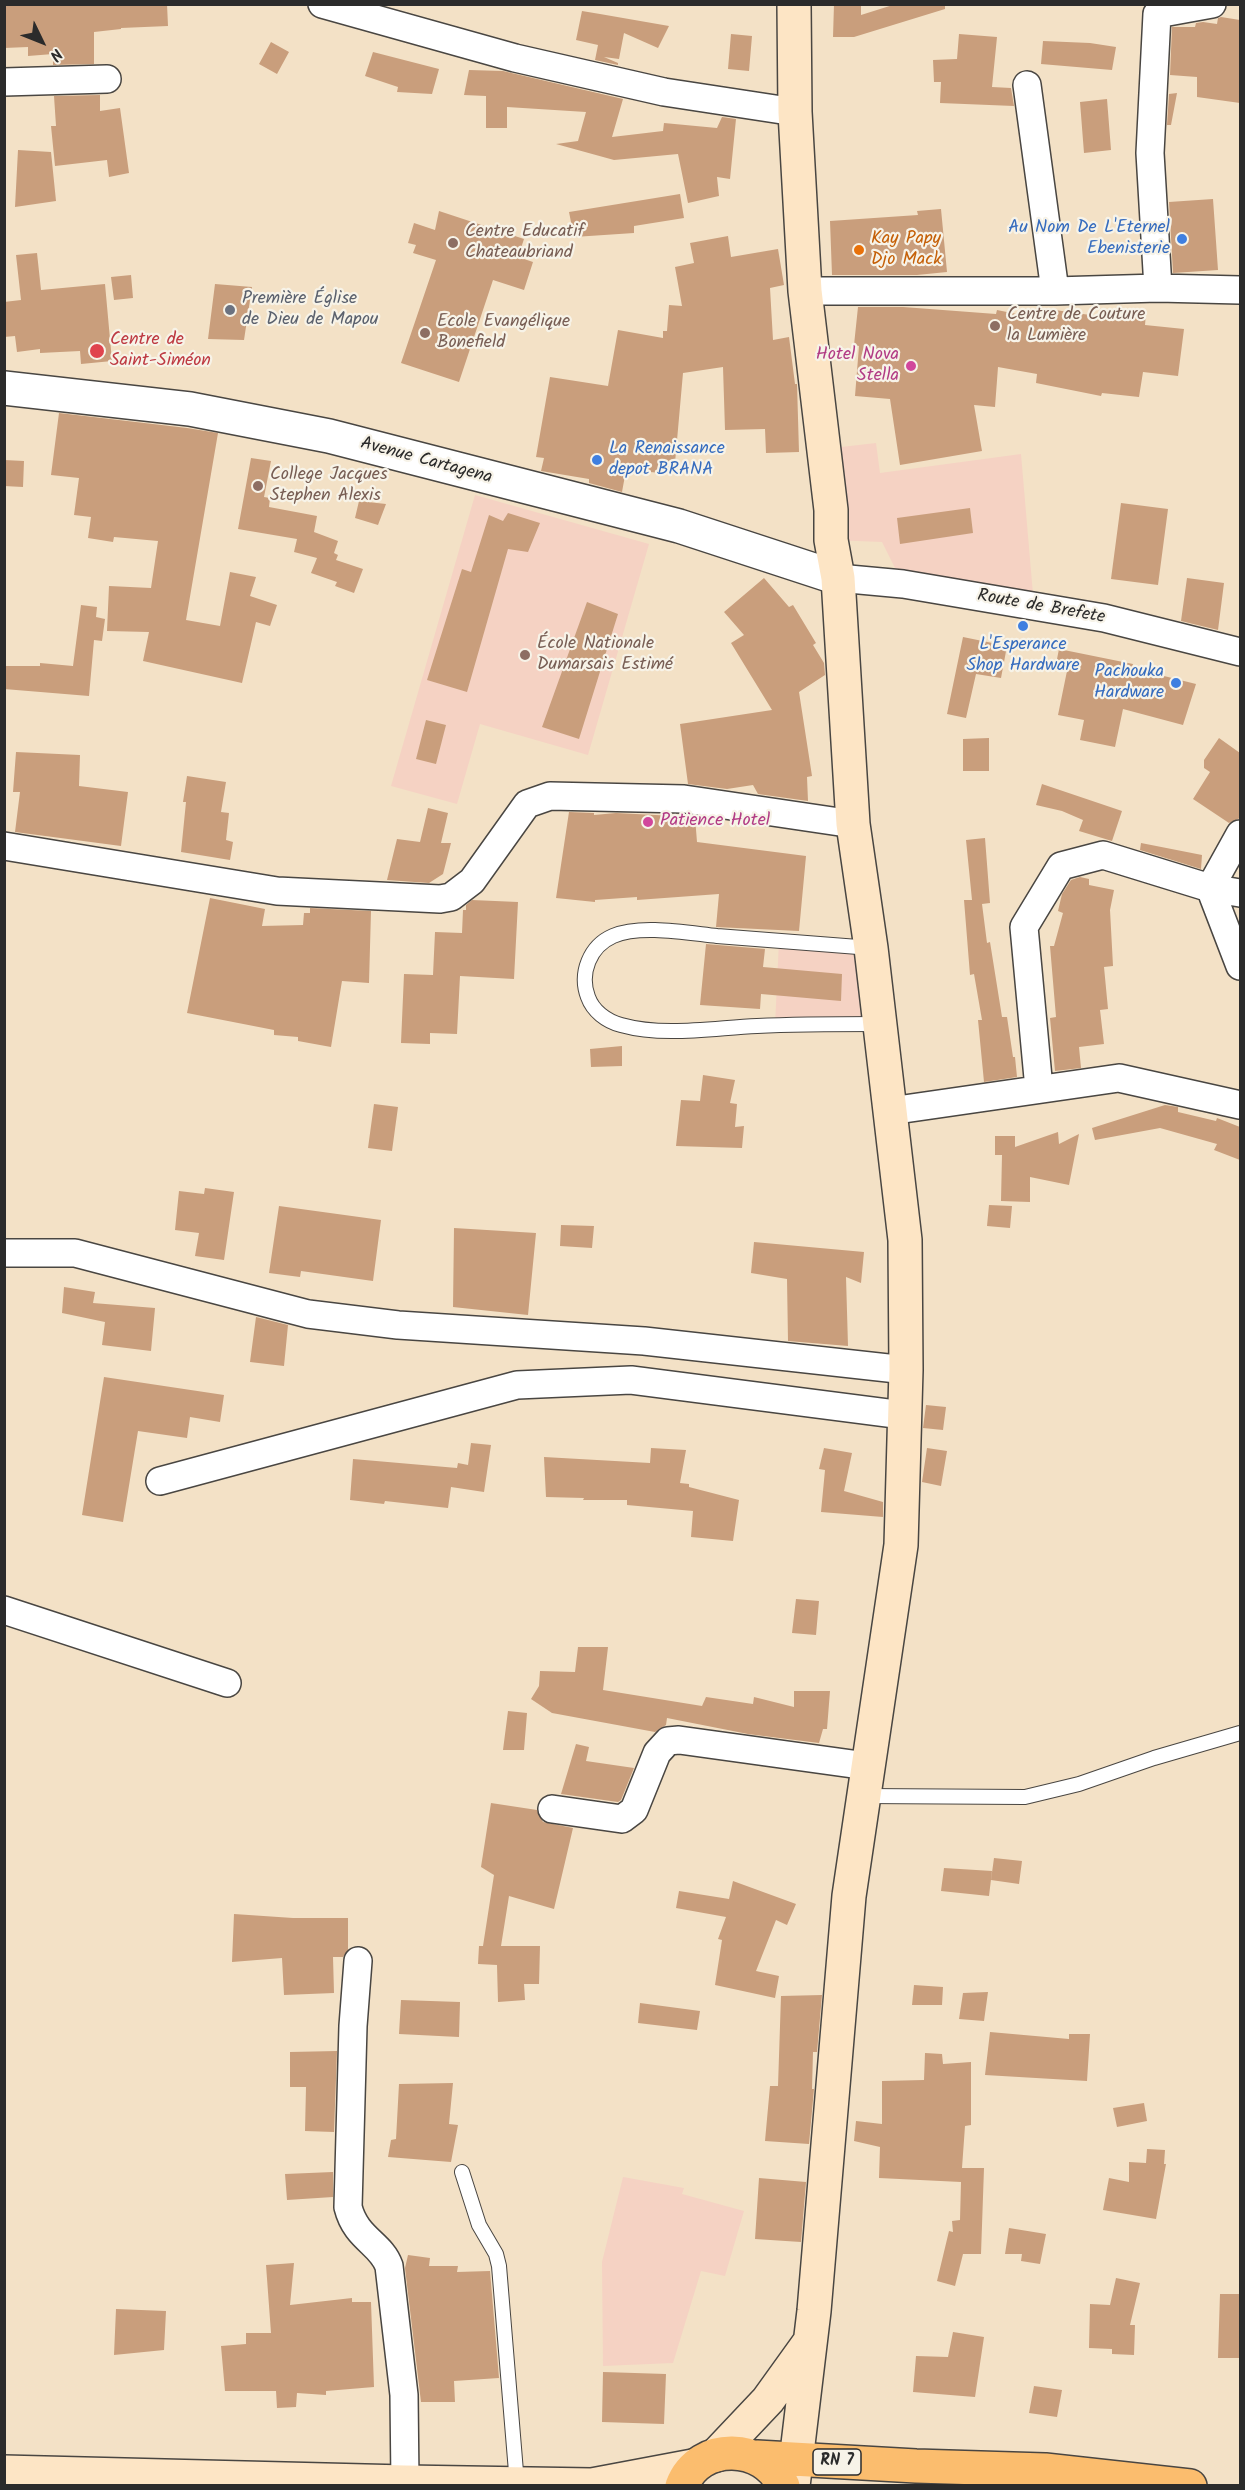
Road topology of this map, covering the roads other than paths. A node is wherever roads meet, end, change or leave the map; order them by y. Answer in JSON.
{"nodes":[{"id":1,"x":322,"y":4,"type":"edge"},
{"id":2,"x":794,"y":4,"type":"edge"},
{"id":3,"x":1212,"y":4,"type":"edge"},
{"id":4,"x":107,"y":79,"type":"dead end"},
{"id":5,"x":4,"y":82,"type":"edge"},
{"id":6,"x":1027,"y":86,"type":"dead end"},
{"id":7,"x":795,"y":112,"type":"junction"},
{"id":8,"x":1158,"y":288,"type":"junction"},
{"id":9,"x":805,"y":291,"type":"junction"},
{"id":10,"x":1055,"y":291,"type":"junction"},
{"id":11,"x":1240,"y":291,"type":"edge"},
{"id":12,"x":4,"y":388,"type":"edge"},
{"id":13,"x":838,"y":578,"type":"junction"},
{"id":14,"x":1240,"y":652,"type":"edge"},
{"id":15,"x":853,"y":824,"type":"junction"},
{"id":16,"x":1240,"y":834,"type":"edge"},
{"id":17,"x":4,"y":846,"type":"edge"},
{"id":18,"x":1210,"y":888,"type":"junction"},
{"id":19,"x":1240,"y":893,"type":"edge"},
{"id":20,"x":871,"y":948,"type":"junction"},
{"id":21,"x":1240,"y":966,"type":"edge"},
{"id":22,"x":880,"y":1024,"type":"junction"},
{"id":23,"x":1039,"y":1089,"type":"junction"},
{"id":24,"x":1240,"y":1105,"type":"edge"},
{"id":25,"x":890,"y":1111,"type":"junction"},
{"id":26,"x":4,"y":1253,"type":"edge"},
{"id":27,"x":906,"y":1370,"type":"junction"},
{"id":28,"x":903,"y":1415,"type":"junction"},
{"id":29,"x":160,"y":1481,"type":"dead end"},
{"id":30,"x":4,"y":1610,"type":"edge"},
{"id":31,"x":227,"y":1683,"type":"dead end"},
{"id":32,"x":1240,"y":1733,"type":"edge"},
{"id":33,"x":865,"y":1781,"type":"junction"},
{"id":34,"x":552,"y":1809,"type":"dead end"},
{"id":35,"x":358,"y":1961,"type":"dead end"},
{"id":36,"x":462,"y":2172,"type":"dead end"},
{"id":37,"x":810,"y":2342,"type":"junction"},
{"id":38,"x":697,"y":2469,"type":"edge"},
{"id":39,"x":919,"y":2469,"type":"junction"},
{"id":40,"x":4,"y":2472,"type":"edge"},
{"id":41,"x":791,"y":2477,"type":"edge"},
{"id":42,"x":998,"y":2477,"type":"edge"},
{"id":43,"x":180,"y":2481,"type":"edge"},
{"id":44,"x":405,"y":2484,"type":"edge"},
{"id":45,"x":517,"y":2484,"type":"junction"},
{"id":46,"x":593,"y":2485,"type":"edge"},
{"id":47,"x":856,"y":2486,"type":"edge"},
{"id":48,"x":1191,"y":2486,"type":"edge"}],
"edges":[{"from":1,"to":7,"type":"street"},
{"from":2,"to":7,"type":"main road"},
{"from":3,"to":8,"type":"street"},
{"from":4,"to":5,"type":"street"},
{"from":6,"to":10,"type":"street"},
{"from":7,"to":9,"type":"main road"},
{"from":8,"to":10,"type":"street"},
{"from":8,"to":11,"type":"street"},
{"from":9,"to":10,"type":"street"},
{"from":9,"to":13,"type":"main road"},
{"from":12,"to":13,"type":"street","name":"Avenue Cartagena"},
{"from":13,"to":14,"type":"street","name":"Route de Brefete"},
{"from":13,"to":15,"type":"main road"},
{"from":15,"to":17,"type":"street"},
{"from":15,"to":20,"type":"main road"},
{"from":16,"to":18,"type":"street"},
{"from":18,"to":19,"type":"street"},
{"from":18,"to":21,"type":"street"},
{"from":18,"to":23,"type":"street"},
{"from":20,"to":22,"type":"main road"},
{"from":20,"to":22,"type":"lane"},
{"from":22,"to":25,"type":"main road"},
{"from":23,"to":24,"type":"street"},
{"from":23,"to":25,"type":"street"},
{"from":25,"to":27,"type":"main road"},
{"from":26,"to":27,"type":"street"},
{"from":27,"to":28,"type":"main road"},
{"from":28,"to":29,"type":"street"},
{"from":28,"to":33,"type":"main road"},
{"from":30,"to":31,"type":"street"},
{"from":32,"to":33,"type":"lane"},
{"from":33,"to":34,"type":"street"},
{"from":33,"to":37,"type":"main road"},
{"from":35,"to":44,"type":"street"},
{"from":36,"to":45,"type":"lane"},
{"from":37,"to":38,"type":"main road"},
{"from":37,"to":41,"type":"main road"},
{"from":38,"to":41,"type":"main road"},
{"from":38,"to":46,"type":"main road"},
{"from":39,"to":41,"type":"main road","number":"RN 7"},
{"from":39,"to":42,"type":"main road","number":"RN 7"},
{"from":39,"to":47,"type":"main road","number":"RN 7"},
{"from":40,"to":43,"type":"main road"},
{"from":42,"to":48,"type":"main road","number":"RN 7"},
{"from":43,"to":44,"type":"main road"},
{"from":44,"to":45,"type":"main road"},
{"from":45,"to":46,"type":"main road"}]}
